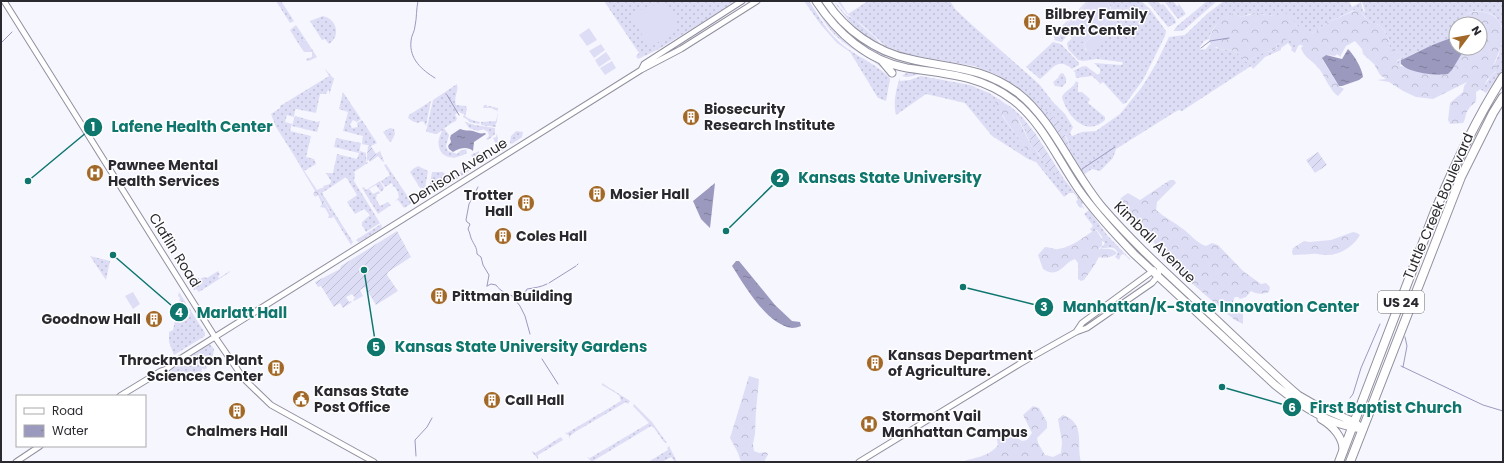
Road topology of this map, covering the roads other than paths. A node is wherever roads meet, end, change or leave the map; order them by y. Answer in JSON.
{"nodes":[{"id":1,"x":4,"y":1,"type":"edge"},
{"id":2,"x":742,"y":1,"type":"edge"},
{"id":3,"x":757,"y":1,"type":"edge"},
{"id":4,"x":816,"y":1,"type":"edge"},
{"id":5,"x":826,"y":1,"type":"edge"},
{"id":6,"x":877,"y":57,"type":"junction"},
{"id":7,"x":641,"y":70,"type":"junction"},
{"id":8,"x":892,"y":73,"type":"dead end"},
{"id":9,"x":1503,"y":77,"type":"edge"},
{"id":10,"x":1503,"y":98,"type":"edge"},
{"id":11,"x":1062,"y":164,"type":"junction"},
{"id":12,"x":1102,"y":207,"type":"junction"},
{"id":13,"x":1160,"y":267,"type":"junction"},
{"id":14,"x":1156,"y":273,"type":"junction"},
{"id":15,"x":1076,"y":332,"type":"junction"},
{"id":16,"x":215,"y":337,"type":"junction"},
{"id":17,"x":122,"y":395,"type":"edge"},
{"id":18,"x":1308,"y":409,"type":"junction"},
{"id":19,"x":1353,"y":425,"type":"junction"},
{"id":20,"x":1363,"y":429,"type":"junction"},
{"id":21,"x":38,"y":447,"type":"edge"},
{"id":22,"x":1343,"y":452,"type":"junction"},
{"id":23,"x":16,"y":462,"type":"edge"},
{"id":24,"x":374,"y":462,"type":"edge"},
{"id":25,"x":858,"y":462,"type":"edge"},
{"id":26,"x":1339,"y":462,"type":"edge"},
{"id":27,"x":1350,"y":462,"type":"edge"}],
"edges":[{"from":1,"to":16,"type":"street","name":"Claflin Road"},
{"from":2,"to":7,"type":"street"},
{"from":3,"to":7,"type":"street","name":"Denison Avenue"},
{"from":4,"to":6,"type":"main road","name":"Kimball Avenue"},
{"from":5,"to":12,"type":"main road","name":"Kimball Avenue"},
{"from":6,"to":8,"type":"main road"},
{"from":6,"to":11,"type":"main road","name":"Kimball Avenue"},
{"from":7,"to":16,"type":"street","name":"Denison Avenue"},
{"from":9,"to":19,"type":"highway","name":"Tuttle Creek Boulevard","number":"US 24"},
{"from":10,"to":20,"type":"highway","name":"Tuttle Creek Boulevard","number":"US 24"},
{"from":11,"to":12,"type":"main road"},
{"from":11,"to":14,"type":"main road","name":"Kimball Avenue"},
{"from":12,"to":13,"type":"main road","name":"Kimball Avenue"},
{"from":13,"to":14,"type":"street"},
{"from":13,"to":19,"type":"main road","name":"Kimball Avenue"},
{"from":14,"to":15,"type":"street"},
{"from":14,"to":15,"type":"street"},
{"from":14,"to":18,"type":"main road","name":"Kimball Avenue"},
{"from":15,"to":25,"type":"street"},
{"from":16,"to":17,"type":"street","name":"Denison Avenue"},
{"from":16,"to":24,"type":"street","name":"Claflin Road"},
{"from":18,"to":19,"type":"main road","name":"Kimball Avenue"},
{"from":18,"to":22,"type":"main road"},
{"from":19,"to":20,"type":"main road","name":"Kimball Avenue"},
{"from":19,"to":22,"type":"highway","name":"Tuttle Creek Boulevard","number":"US 24"},
{"from":20,"to":27,"type":"highway","name":"Tuttle Creek Boulevard","number":"US 24"},
{"from":21,"to":23,"type":"street"},
{"from":22,"to":26,"type":"highway","name":"Tuttle Creek Boulevard","number":"US 24"}]}
